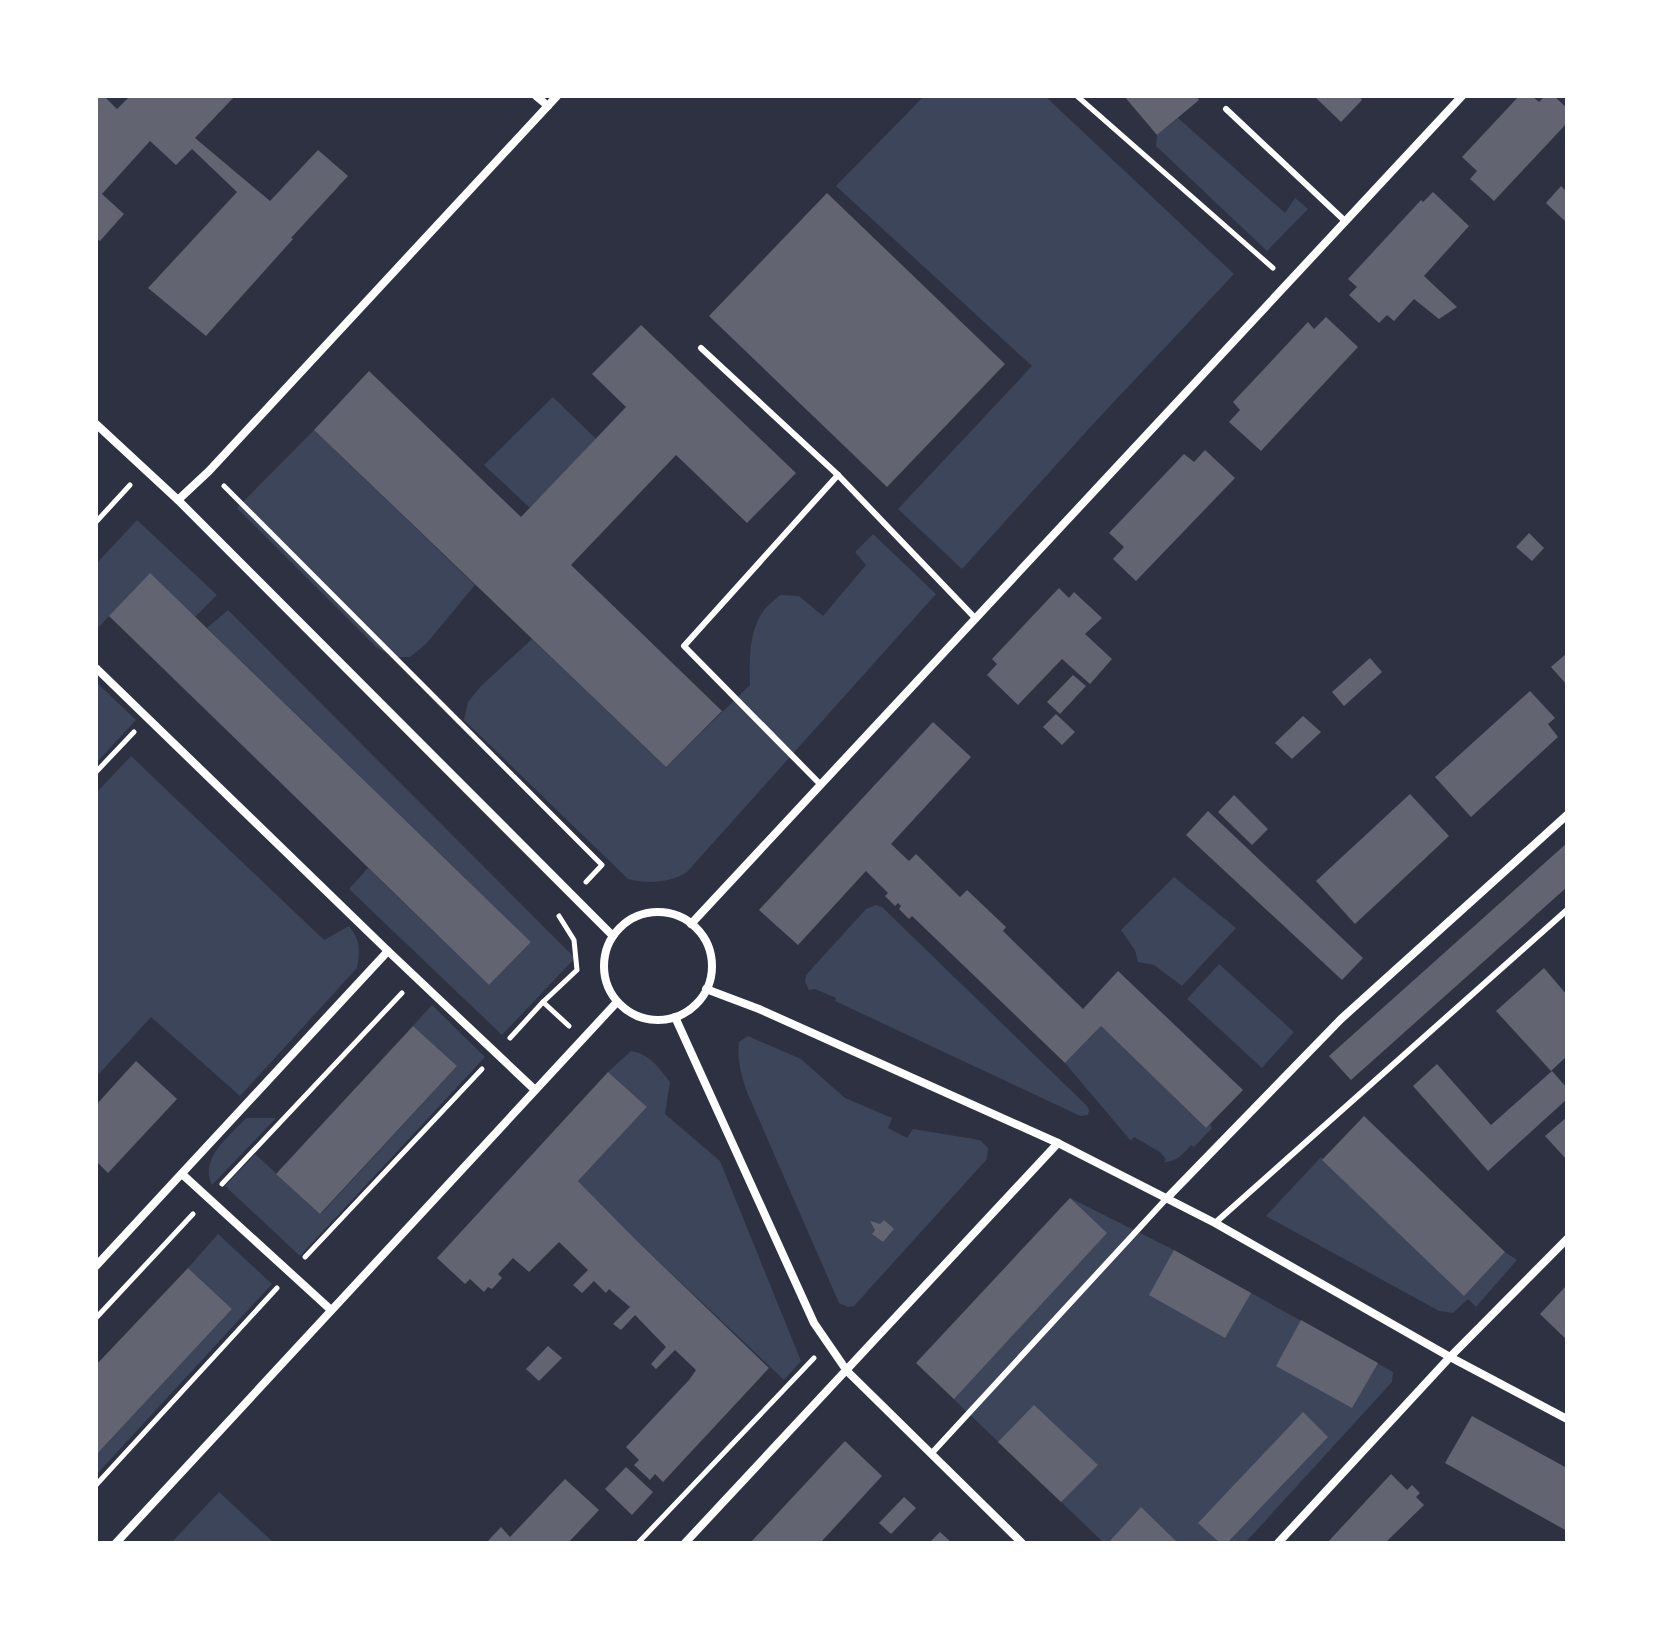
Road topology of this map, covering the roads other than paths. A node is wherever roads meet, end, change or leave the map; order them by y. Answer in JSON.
{"nodes":[{"id":1,"x":536,"y":96,"type":"edge"},
{"id":2,"x":557,"y":96,"type":"edge"},
{"id":3,"x":1462,"y":96,"type":"edge"},
{"id":4,"x":548,"y":106,"type":"junction"},
{"id":5,"x":1226,"y":109,"type":"dead end"},
{"id":6,"x":1345,"y":221,"type":"junction"},
{"id":7,"x":701,"y":348,"type":"dead end"},
{"id":8,"x":96,"y":424,"type":"edge"},
{"id":9,"x":838,"y":475,"type":"junction"},
{"id":10,"x":178,"y":500,"type":"junction"},
{"id":11,"x":976,"y":619,"type":"junction"},
{"id":12,"x":96,"y":668,"type":"edge"},
{"id":13,"x":821,"y":785,"type":"junction"},
{"id":14,"x":1567,"y":815,"type":"edge"},
{"id":15,"x":1567,"y":910,"type":"edge"},
{"id":16,"x":691,"y":924,"type":"junction"},
{"id":17,"x":613,"y":936,"type":"junction"},
{"id":18,"x":388,"y":951,"type":"junction"},
{"id":19,"x":706,"y":989,"type":"junction"},
{"id":20,"x":617,"y":1002,"type":"junction"},
{"id":21,"x":675,"y":1017,"type":"junction"},
{"id":22,"x":535,"y":1090,"type":"junction"},
{"id":23,"x":1058,"y":1143,"type":"junction"},
{"id":24,"x":182,"y":1174,"type":"junction"},
{"id":25,"x":1166,"y":1199,"type":"junction"},
{"id":26,"x":1215,"y":1223,"type":"junction"},
{"id":27,"x":1567,"y":1239,"type":"edge"},
{"id":28,"x":96,"y":1266,"type":"edge"},
{"id":29,"x":331,"y":1310,"type":"junction"},
{"id":30,"x":1450,"y":1357,"type":"junction"},
{"id":31,"x":847,"y":1371,"type":"junction"},
{"id":32,"x":1567,"y":1419,"type":"edge"},
{"id":33,"x":931,"y":1454,"type":"junction"},
{"id":34,"x":116,"y":1543,"type":"edge"},
{"id":35,"x":685,"y":1543,"type":"edge"},
{"id":36,"x":1022,"y":1543,"type":"edge"},
{"id":37,"x":1278,"y":1543,"type":"edge"}],
"edges":[{"from":1,"to":4,"type":"street"},
{"from":2,"to":4,"type":"street"},
{"from":3,"to":6,"type":"street"},
{"from":4,"to":10,"type":"street"},
{"from":5,"to":6,"type":"lane"},
{"from":6,"to":11,"type":"street"},
{"from":7,"to":9,"type":"lane"},
{"from":8,"to":10,"type":"street"},
{"from":9,"to":11,"type":"lane"},
{"from":9,"to":13,"type":"lane"},
{"from":10,"to":17,"type":"street"},
{"from":11,"to":13,"type":"street"},
{"from":12,"to":18,"type":"street"},
{"from":13,"to":16,"type":"street"},
{"from":14,"to":25,"type":"street"},
{"from":15,"to":26,"type":"lane"},
{"from":16,"to":17,"type":"street"},
{"from":16,"to":19,"type":"street"},
{"from":17,"to":20,"type":"street"},
{"from":18,"to":22,"type":"street"},
{"from":18,"to":24,"type":"street"},
{"from":19,"to":21,"type":"street"},
{"from":19,"to":23,"type":"street"},
{"from":20,"to":21,"type":"street"},
{"from":20,"to":22,"type":"street"},
{"from":21,"to":31,"type":"street"},
{"from":22,"to":29,"type":"street"},
{"from":23,"to":25,"type":"street"},
{"from":23,"to":31,"type":"street"},
{"from":24,"to":28,"type":"street"},
{"from":24,"to":29,"type":"street"},
{"from":25,"to":26,"type":"street"},
{"from":25,"to":33,"type":"lane"},
{"from":26,"to":30,"type":"street"},
{"from":27,"to":30,"type":"street"},
{"from":29,"to":34,"type":"street"},
{"from":30,"to":32,"type":"street"},
{"from":30,"to":37,"type":"street"},
{"from":31,"to":33,"type":"street"},
{"from":31,"to":35,"type":"street"},
{"from":33,"to":36,"type":"street"}]}
